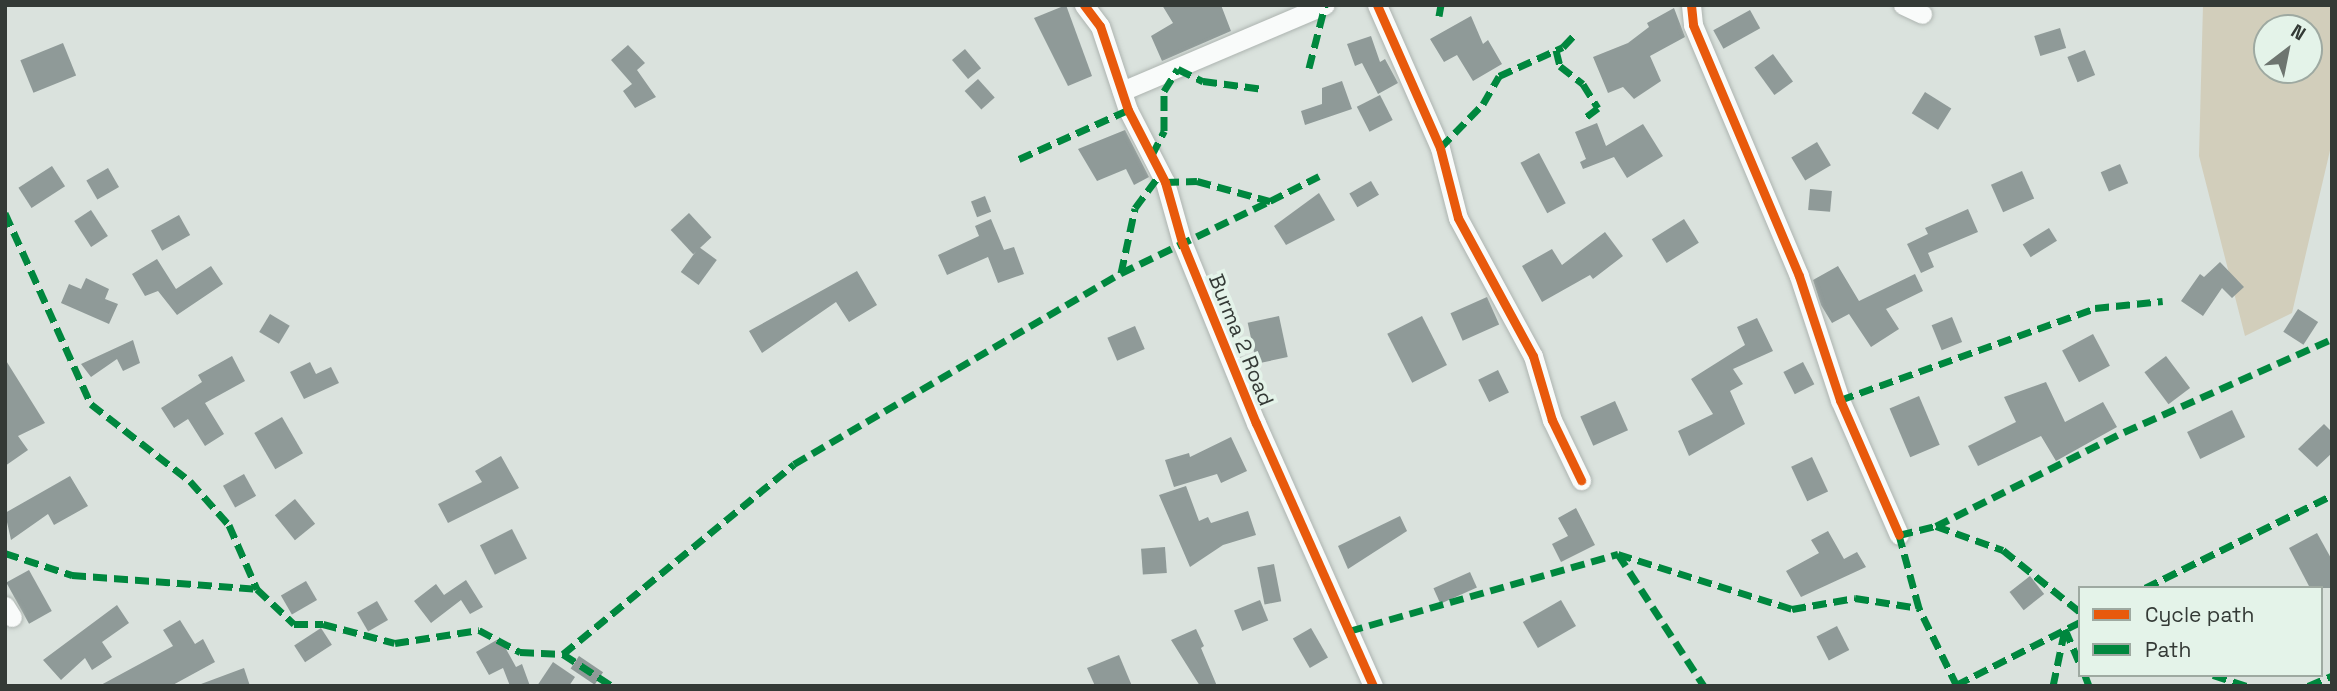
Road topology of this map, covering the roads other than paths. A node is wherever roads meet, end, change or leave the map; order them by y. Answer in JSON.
{"nodes":[{"id":1,"x":1084,"y":5,"type":"edge"},
{"id":2,"x":1325,"y":5,"type":"edge"},
{"id":3,"x":1377,"y":5,"type":"edge"},
{"id":4,"x":1691,"y":5,"type":"edge"},
{"id":5,"x":1903,"y":5,"type":"edge"},
{"id":6,"x":1922,"y":14,"type":"dead end"},
{"id":7,"x":1122,"y":91,"type":"junction"},
{"id":8,"x":1581,"y":480,"type":"dead end"},
{"id":9,"x":1899,"y":535,"type":"dead end"},
{"id":10,"x":1373,"y":686,"type":"edge"}],
"edges":[{"from":1,"to":7,"type":"street","name":"Burma 2 Road"},
{"from":2,"to":7,"type":"street"},
{"from":3,"to":8,"type":"street"},
{"from":4,"to":9,"type":"street"},
{"from":5,"to":6,"type":"street"},
{"from":7,"to":10,"type":"street","name":"Burma 2 Road"}]}
